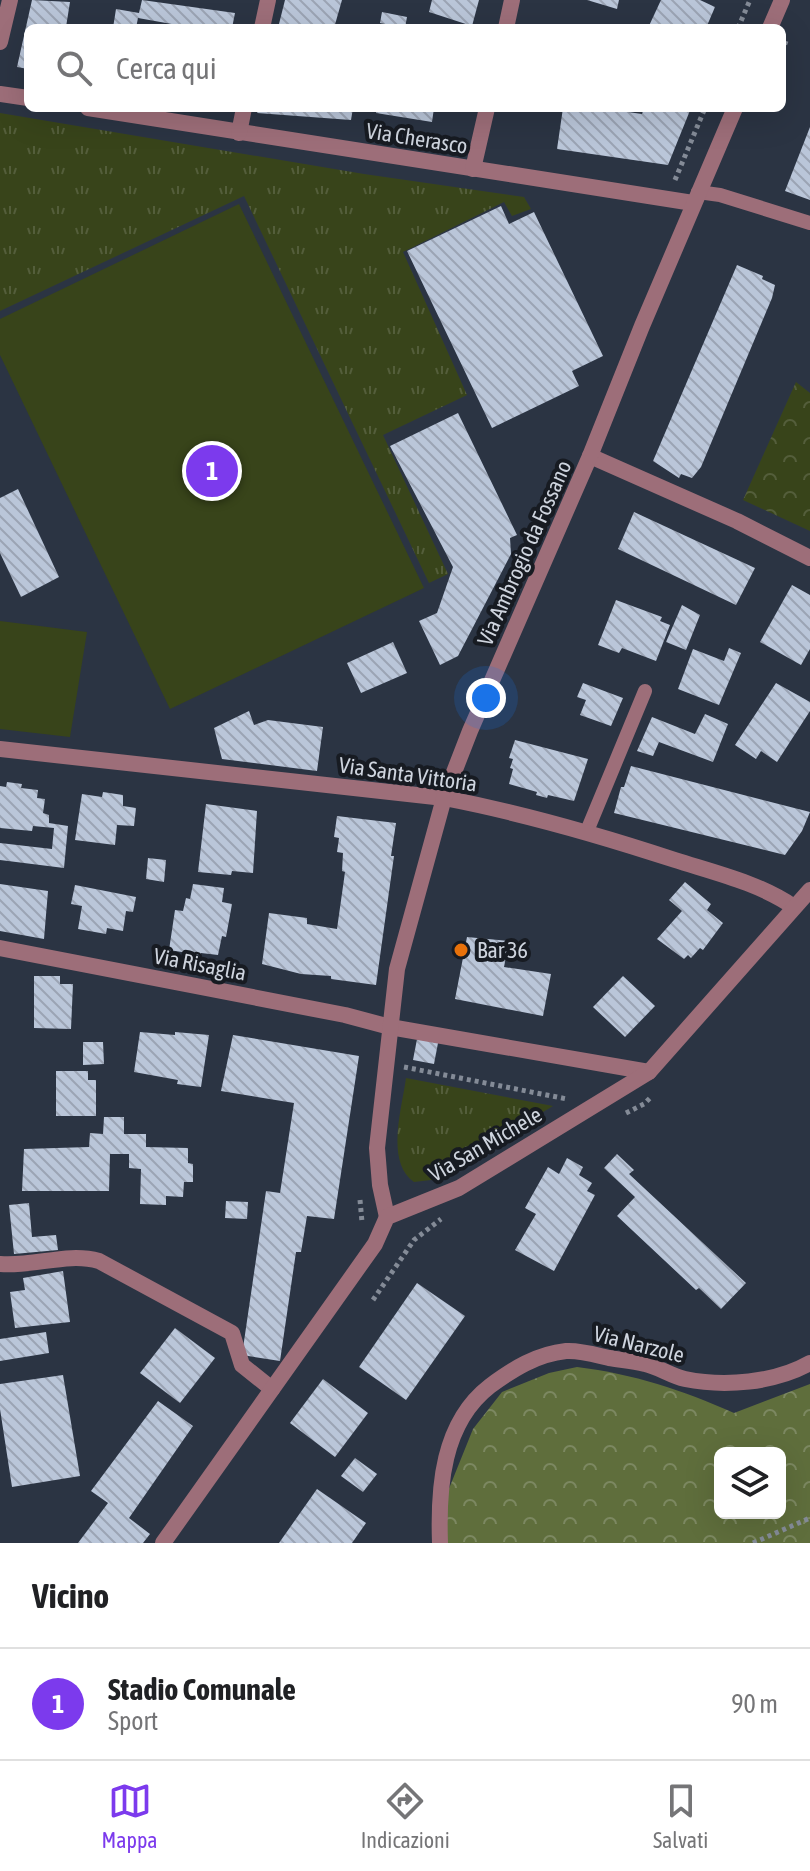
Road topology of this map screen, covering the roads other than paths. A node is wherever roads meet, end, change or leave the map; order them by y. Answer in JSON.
{"nodes":[{"id":1,"x":10,"y":0,"type":"edge"},
{"id":2,"x":268,"y":0,"type":"edge"},
{"id":3,"x":512,"y":0,"type":"edge"},
{"id":4,"x":782,"y":0,"type":"edge"},
{"id":5,"x":263,"y":24,"type":"edge"},
{"id":6,"x":507,"y":24,"type":"edge"},
{"id":7,"x":772,"y":24,"type":"edge"},
{"id":8,"x":0,"y":42,"type":"edge"},
{"id":9,"x":0,"y":94,"type":"edge"},
{"id":10,"x":24,"y":97,"type":"edge"},
{"id":11,"x":112,"y":112,"type":"edge"},
{"id":12,"x":243,"y":112,"type":"edge"},
{"id":13,"x":486,"y":112,"type":"edge"},
{"id":14,"x":733,"y":112,"type":"edge"},
{"id":15,"x":239,"y":133,"type":"junction"},
{"id":16,"x":473,"y":169,"type":"junction"},
{"id":17,"x":696,"y":197,"type":"junction"},
{"id":18,"x":810,"y":223,"type":"edge"},
{"id":19,"x":590,"y":456,"type":"junction"},
{"id":20,"x":810,"y":558,"type":"edge"},
{"id":21,"x":645,"y":691,"type":"dead end"},
{"id":22,"x":0,"y":749,"type":"edge"},
{"id":23,"x":444,"y":798,"type":"junction"},
{"id":24,"x":587,"y":831,"type":"junction"},
{"id":25,"x":810,"y":890,"type":"edge"},
{"id":26,"x":794,"y":907,"type":"junction"},
{"id":27,"x":0,"y":948,"type":"edge"},
{"id":28,"x":390,"y":1027,"type":"junction"},
{"id":29,"x":649,"y":1072,"type":"junction"},
{"id":30,"x":387,"y":1217,"type":"junction"},
{"id":31,"x":0,"y":1264,"type":"edge"},
{"id":32,"x":810,"y":1363,"type":"edge"},
{"id":33,"x":272,"y":1389,"type":"junction"},
{"id":34,"x":163,"y":1543,"type":"edge"},
{"id":35,"x":440,"y":1543,"type":"edge"}],
"edges":[{"from":1,"to":8,"type":"street"},
{"from":2,"to":5,"type":"street"},
{"from":3,"to":6,"type":"street"},
{"from":4,"to":7,"type":"street"},
{"from":9,"to":10,"type":"street"},
{"from":11,"to":15,"type":"street","name":"Via Cherasco"},
{"from":12,"to":15,"type":"street"},
{"from":13,"to":16,"type":"street"},
{"from":14,"to":17,"type":"street","name":"Via Ambrogio da Fossano"},
{"from":15,"to":16,"type":"street","name":"Via Cherasco"},
{"from":16,"to":17,"type":"street","name":"Via Cherasco"},
{"from":17,"to":18,"type":"lane"},
{"from":17,"to":19,"type":"street","name":"Via Ambrogio da Fossano"},
{"from":19,"to":20,"type":"street"},
{"from":19,"to":23,"type":"street","name":"Via Ambrogio da Fossano"},
{"from":21,"to":24,"type":"lane"},
{"from":22,"to":23,"type":"street","name":"Via Santa Vittoria"},
{"from":23,"to":24,"type":"street","name":"Via Santa Vittoria"},
{"from":23,"to":28,"type":"street","name":"Via Ambrogio da Fossano"},
{"from":24,"to":26,"type":"street","name":"Via Santa Vittoria"},
{"from":25,"to":26,"type":"street","name":"Via San Michele"},
{"from":26,"to":29,"type":"street","name":"Via San Michele"},
{"from":27,"to":28,"type":"street","name":"Via Risaglia"},
{"from":28,"to":29,"type":"street"},
{"from":28,"to":30,"type":"street","name":"Via Ambrogio da Fossano"},
{"from":29,"to":30,"type":"street","name":"Via San Michele"},
{"from":30,"to":33,"type":"street"},
{"from":31,"to":33,"type":"street"},
{"from":32,"to":35,"type":"street","name":"Via Narzole"},
{"from":33,"to":34,"type":"street"}]}
